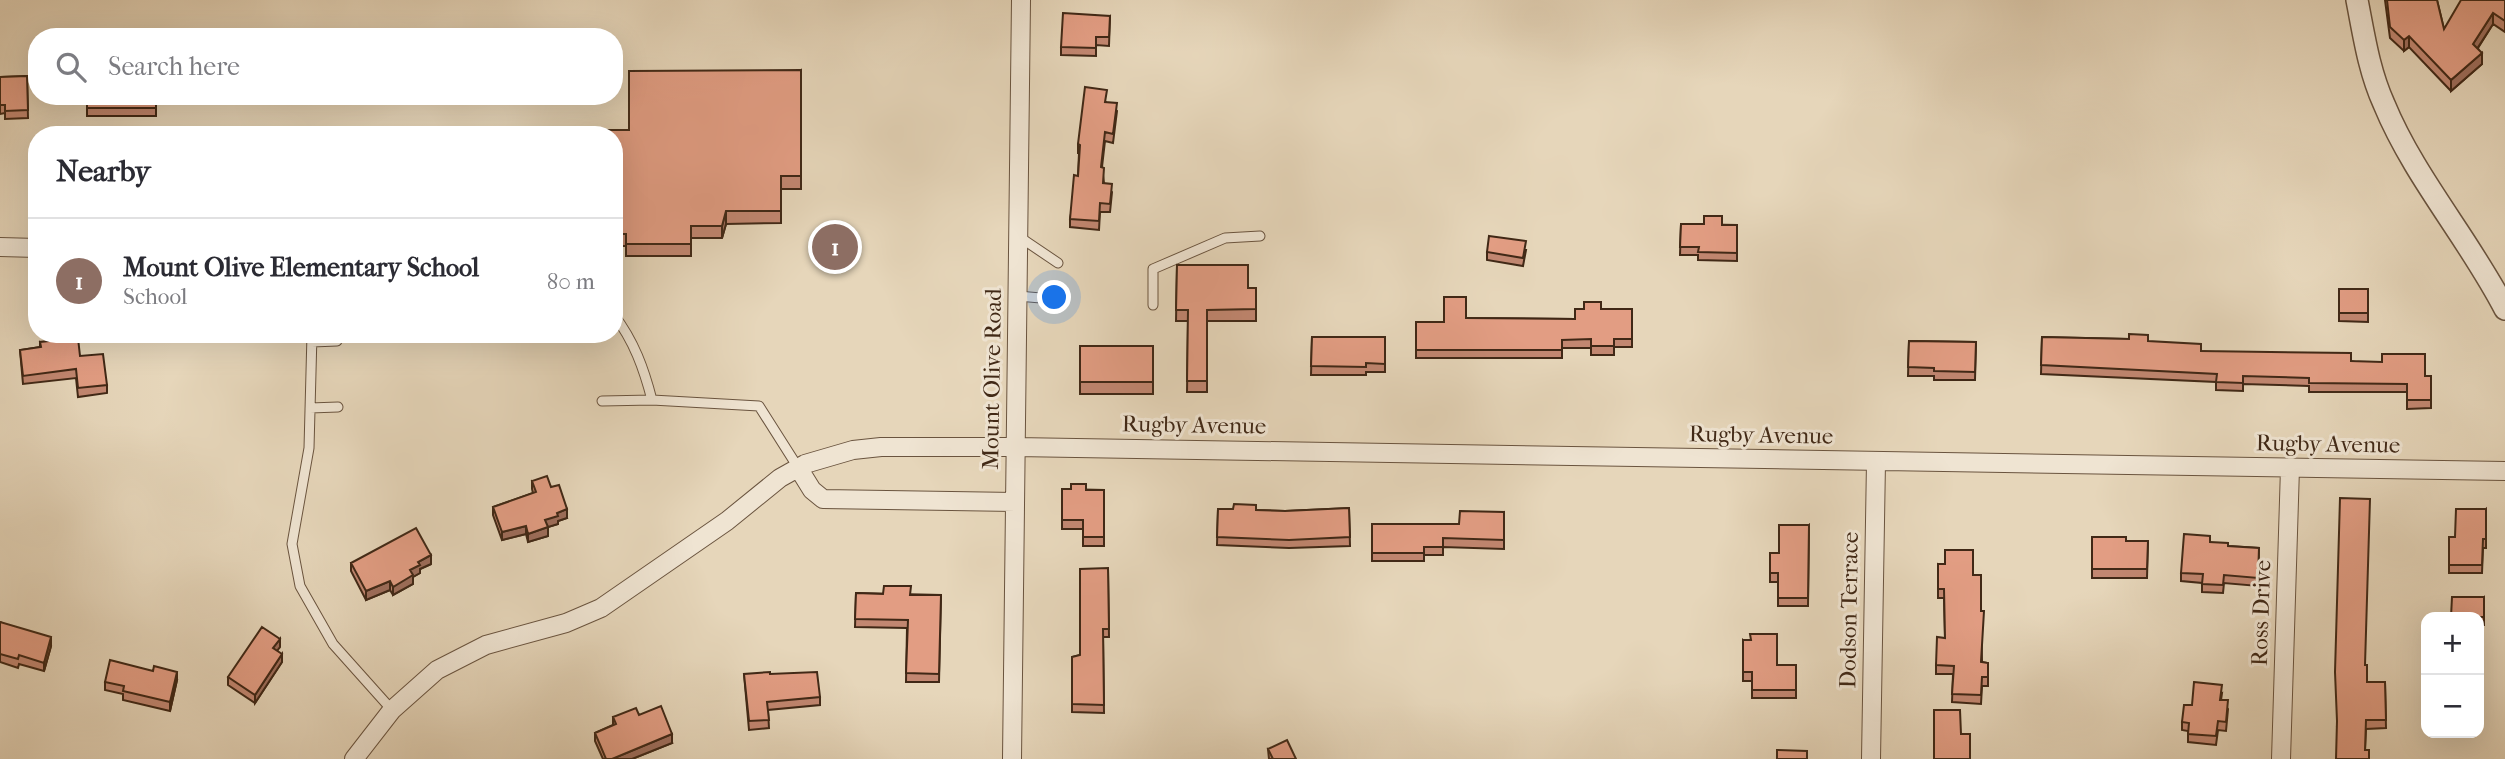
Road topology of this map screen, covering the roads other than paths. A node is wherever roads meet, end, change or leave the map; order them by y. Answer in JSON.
{"nodes":[{"id":1,"x":1021,"y":0,"type":"edge"},
{"id":2,"x":2357,"y":0,"type":"edge"},
{"id":3,"x":1018,"y":236,"type":"junction"},
{"id":4,"x":1260,"y":236,"type":"dead end"},
{"id":5,"x":0,"y":247,"type":"edge"},
{"id":6,"x":28,"y":248,"type":"edge"},
{"id":7,"x":1058,"y":263,"type":"dead end"},
{"id":8,"x":1018,"y":296,"type":"junction"},
{"id":9,"x":1052,"y":299,"type":"dead end"},
{"id":10,"x":1153,"y":304,"type":"dead end"},
{"id":11,"x":2505,"y":309,"type":"edge"},
{"id":12,"x":623,"y":327,"type":"edge"},
{"id":13,"x":312,"y":343,"type":"edge"},
{"id":14,"x":652,"y":400,"type":"junction"},
{"id":15,"x":602,"y":401,"type":"dead end"},
{"id":16,"x":338,"y":407,"type":"dead end"},
{"id":17,"x":310,"y":408,"type":"junction"},
{"id":18,"x":1016,"y":447,"type":"junction"},
{"id":19,"x":1876,"y":461,"type":"junction"},
{"id":20,"x":2290,"y":468,"type":"junction"},
{"id":21,"x":799,"y":469,"type":"junction"},
{"id":22,"x":2505,"y":471,"type":"edge"},
{"id":23,"x":1015,"y":502,"type":"junction"},
{"id":24,"x":392,"y":710,"type":"junction"},
{"id":25,"x":354,"y":759,"type":"edge"},
{"id":26,"x":1012,"y":759,"type":"edge"},
{"id":27,"x":1871,"y":759,"type":"edge"},
{"id":28,"x":2281,"y":759,"type":"edge"}],
"edges":[{"from":1,"to":3,"type":"street","name":"Mount Olive Road"},
{"from":2,"to":11,"type":"street"},
{"from":3,"to":7,"type":"lane"},
{"from":3,"to":8,"type":"street","name":"Mount Olive Road"},
{"from":4,"to":10,"type":"lane"},
{"from":5,"to":6,"type":"street"},
{"from":8,"to":9,"type":"lane"},
{"from":8,"to":18,"type":"street","name":"Mount Olive Road"},
{"from":12,"to":14,"type":"lane"},
{"from":13,"to":17,"type":"lane"},
{"from":14,"to":15,"type":"lane"},
{"from":14,"to":21,"type":"lane"},
{"from":16,"to":17,"type":"lane"},
{"from":17,"to":24,"type":"lane"},
{"from":18,"to":19,"type":"street","name":"Rugby Avenue"},
{"from":18,"to":21,"type":"street","name":"Rugby Avenue"},
{"from":18,"to":23,"type":"street","name":"Mount Olive Road"},
{"from":19,"to":20,"type":"street","name":"Rugby Avenue"},
{"from":19,"to":27,"type":"street","name":"Dodson Terrace"},
{"from":20,"to":22,"type":"street","name":"Rugby Avenue"},
{"from":20,"to":28,"type":"street","name":"Ross Drive"},
{"from":21,"to":23,"type":"street"},
{"from":21,"to":24,"type":"street","name":"Rugby Avenue"},
{"from":23,"to":26,"type":"street","name":"Mount Olive Road"},
{"from":24,"to":25,"type":"street","name":"Rugby Avenue"}]}
